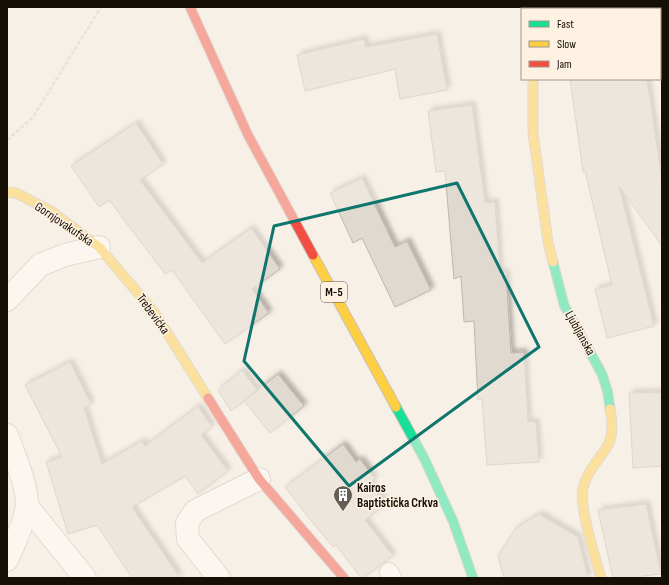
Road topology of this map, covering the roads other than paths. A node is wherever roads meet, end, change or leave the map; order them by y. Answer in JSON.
{"nodes":[{"id":1,"x":190,"y":7,"type":"edge"},
{"id":2,"x":533,"y":80,"type":"edge"},
{"id":3,"x":7,"y":192,"type":"edge"},
{"id":4,"x":99,"y":247,"type":"junction"},
{"id":5,"x":7,"y":300,"type":"edge"},
{"id":6,"x":7,"y":435,"type":"edge"},
{"id":7,"x":259,"y":479,"type":"junction"},
{"id":8,"x":27,"y":506,"type":"junction"},
{"id":9,"x":7,"y":560,"type":"edge"},
{"id":10,"x":85,"y":578,"type":"edge"},
{"id":11,"x":219,"y":578,"type":"edge"},
{"id":12,"x":344,"y":578,"type":"edge"},
{"id":13,"x":473,"y":578,"type":"edge"},
{"id":14,"x":601,"y":578,"type":"edge"}],
"edges":[{"from":1,"to":13,"type":"street","number":"M-5"},
{"from":2,"to":14,"type":"street","name":"Ljubljanska"},
{"from":3,"to":4,"type":"street","name":"Gornjovakufska"},
{"from":4,"to":5,"type":"street"},
{"from":4,"to":7,"type":"street","name":"Trebevićka"},
{"from":6,"to":8,"type":"street"},
{"from":7,"to":11,"type":"street"},
{"from":7,"to":12,"type":"street","name":"Trebevićka"},
{"from":8,"to":9,"type":"street"},
{"from":8,"to":10,"type":"street"}]}
